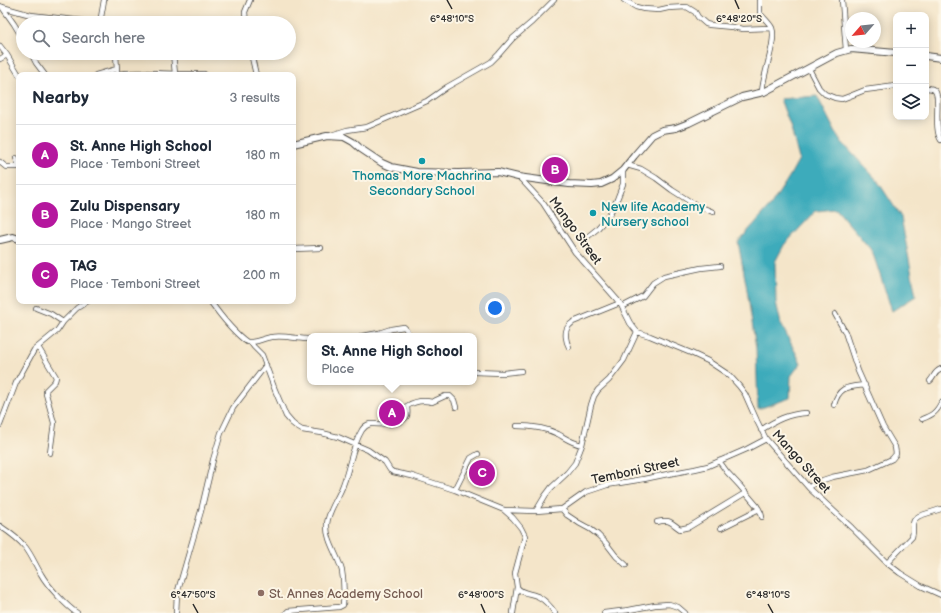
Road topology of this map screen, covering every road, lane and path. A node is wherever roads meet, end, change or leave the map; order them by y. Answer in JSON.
{"nodes":[{"id":1,"x":104,"y":0,"type":"edge"},
{"id":2,"x":250,"y":0,"type":"edge"},
{"id":3,"x":554,"y":0,"type":"edge"},
{"id":4,"x":624,"y":0,"type":"edge"},
{"id":5,"x":760,"y":0,"type":"edge"},
{"id":6,"x":842,"y":0,"type":"edge"},
{"id":7,"x":1,"y":6,"type":"edge"},
{"id":8,"x":40,"y":16,"type":"edge"},
{"id":9,"x":102,"y":16,"type":"edge"},
{"id":10,"x":245,"y":16,"type":"edge"},
{"id":11,"x":16,"y":27,"type":"edge"},
{"id":12,"x":772,"y":28,"type":"junction"},
{"id":13,"x":0,"y":46,"type":"edge"},
{"id":14,"x":846,"y":50,"type":"junction"},
{"id":15,"x":893,"y":53,"type":"edge"},
{"id":16,"x":7,"y":55,"type":"junction"},
{"id":17,"x":929,"y":56,"type":"edge"},
{"id":18,"x":941,"y":58,"type":"edge"},
{"id":19,"x":0,"y":59,"type":"edge"},
{"id":20,"x":35,"y":60,"type":"edge"},
{"id":21,"x":116,"y":60,"type":"edge"},
{"id":22,"x":173,"y":60,"type":"edge"},
{"id":23,"x":253,"y":60,"type":"edge"},
{"id":24,"x":809,"y":69,"type":"junction"},
{"id":25,"x":17,"y":72,"type":"edge"},
{"id":26,"x":42,"y":72,"type":"edge"},
{"id":27,"x":117,"y":72,"type":"edge"},
{"id":28,"x":174,"y":72,"type":"edge"},
{"id":29,"x":255,"y":72,"type":"edge"},
{"id":30,"x":893,"y":86,"type":"edge"},
{"id":31,"x":929,"y":88,"type":"edge"},
{"id":32,"x":762,"y":93,"type":"junction"},
{"id":33,"x":328,"y":136,"type":"junction"},
{"id":34,"x":941,"y":140,"type":"edge"},
{"id":35,"x":296,"y":143,"type":"edge"},
{"id":36,"x":0,"y":162,"type":"edge"},
{"id":37,"x":627,"y":165,"type":"junction"},
{"id":38,"x":16,"y":166,"type":"edge"},
{"id":39,"x":623,"y":170,"type":"junction"},
{"id":40,"x":520,"y":178,"type":"junction"},
{"id":41,"x":713,"y":212,"type":"dead end"},
{"id":42,"x":16,"y":238,"type":"edge"},
{"id":43,"x":586,"y":238,"type":"dead end"},
{"id":44,"x":0,"y":240,"type":"edge"},
{"id":45,"x":321,"y":248,"type":"dead end"},
{"id":46,"x":296,"y":250,"type":"edge"},
{"id":47,"x":720,"y":266,"type":"dead end"},
{"id":48,"x":83,"y":304,"type":"edge"},
{"id":49,"x":213,"y":304,"type":"edge"},
{"id":50,"x":621,"y":305,"type":"junction"},
{"id":51,"x":36,"y":308,"type":"dead end"},
{"id":52,"x":835,"y":314,"type":"dead end"},
{"id":53,"x":63,"y":322,"type":"junction"},
{"id":54,"x":637,"y":332,"type":"junction"},
{"id":55,"x":379,"y":333,"type":"edge"},
{"id":56,"x":408,"y":333,"type":"edge"},
{"id":57,"x":307,"y":339,"type":"edge"},
{"id":58,"x":251,"y":343,"type":"junction"},
{"id":59,"x":38,"y":347,"type":"junction"},
{"id":60,"x":569,"y":347,"type":"dead end"},
{"id":61,"x":266,"y":365,"type":"junction"},
{"id":62,"x":941,"y":368,"type":"edge"},
{"id":63,"x":521,"y":371,"type":"dead end"},
{"id":64,"x":477,"y":372,"type":"edge"},
{"id":65,"x":930,"y":381,"type":"dead end"},
{"id":66,"x":864,"y":385,"type":"junction"},
{"id":67,"x":941,"y":403,"type":"edge"},
{"id":68,"x":834,"y":405,"type":"dead end"},
{"id":69,"x":456,"y":407,"type":"dead end"},
{"id":70,"x":806,"y":413,"type":"dead end"},
{"id":71,"x":922,"y":419,"type":"dead end"},
{"id":72,"x":0,"y":425,"type":"edge"},
{"id":73,"x":517,"y":426,"type":"dead end"},
{"id":74,"x":761,"y":430,"type":"junction"},
{"id":75,"x":766,"y":439,"type":"junction"},
{"id":76,"x":356,"y":445,"type":"junction"},
{"id":77,"x":582,"y":445,"type":"junction"},
{"id":78,"x":50,"y":453,"type":"dead end"},
{"id":79,"x":478,"y":454,"type":"dead end"},
{"id":80,"x":719,"y":461,"type":"junction"},
{"id":81,"x":809,"y":488,"type":"junction"},
{"id":82,"x":455,"y":490,"type":"junction"},
{"id":83,"x":745,"y":493,"type":"junction"},
{"id":84,"x":562,"y":509,"type":"junction"},
{"id":85,"x":759,"y":509,"type":"junction"},
{"id":86,"x":504,"y":510,"type":"junction"},
{"id":87,"x":941,"y":510,"type":"edge"},
{"id":88,"x":536,"y":511,"type":"junction"},
{"id":89,"x":762,"y":517,"type":"dead end"},
{"id":90,"x":657,"y":522,"type":"dead end"},
{"id":91,"x":0,"y":526,"type":"edge"},
{"id":92,"x":721,"y":528,"type":"dead end"},
{"id":93,"x":887,"y":563,"type":"junction"},
{"id":94,"x":626,"y":565,"type":"dead end"},
{"id":95,"x":516,"y":587,"type":"junction"},
{"id":96,"x":941,"y":595,"type":"edge"},
{"id":97,"x":77,"y":613,"type":"edge"},
{"id":98,"x":176,"y":613,"type":"edge"},
{"id":99,"x":286,"y":613,"type":"edge"},
{"id":100,"x":513,"y":613,"type":"edge"},
{"id":101,"x":555,"y":613,"type":"edge"},
{"id":102,"x":606,"y":613,"type":"edge"},
{"id":103,"x":685,"y":613,"type":"edge"}],
"edges":[{"from":1,"to":9,"type":"street"},
{"from":2,"to":10,"type":"street"},
{"from":3,"to":33,"type":"street"},
{"from":4,"to":12,"type":"street"},
{"from":5,"to":12,"type":"street"},
{"from":6,"to":14,"type":"street"},
{"from":7,"to":8,"type":"street"},
{"from":7,"to":11,"type":"street"},
{"from":12,"to":32,"type":"street"},
{"from":13,"to":16,"type":"street"},
{"from":14,"to":15,"type":"street"},
{"from":14,"to":24,"type":"street"},
{"from":16,"to":19,"type":"street"},
{"from":16,"to":25,"type":"street"},
{"from":17,"to":18,"type":"street"},
{"from":20,"to":26,"type":"street"},
{"from":21,"to":27,"type":"street"},
{"from":22,"to":28,"type":"street"},
{"from":23,"to":29,"type":"street"},
{"from":24,"to":30,"type":"street"},
{"from":24,"to":32,"type":"street"},
{"from":31,"to":34,"type":"street"},
{"from":32,"to":37,"type":"street"},
{"from":33,"to":35,"type":"street"},
{"from":33,"to":40,"type":"street"},
{"from":36,"to":38,"type":"street"},
{"from":37,"to":39,"type":"street"},
{"from":37,"to":41,"type":"street"},
{"from":39,"to":40,"type":"street"},
{"from":39,"to":43,"type":"street"},
{"from":40,"to":50,"type":"street","name":"Mango Street"},
{"from":42,"to":44,"type":"street"},
{"from":45,"to":46,"type":"street"},
{"from":47,"to":50,"type":"street"},
{"from":48,"to":53,"type":"street"},
{"from":49,"to":58,"type":"street"},
{"from":50,"to":54,"type":"street","name":"Mango Street"},
{"from":50,"to":60,"type":"street"},
{"from":51,"to":53,"type":"street"},
{"from":52,"to":66,"type":"street"},
{"from":53,"to":59,"type":"street"},
{"from":54,"to":74,"type":"street","name":"Mango Street"},
{"from":54,"to":77,"type":"street"},
{"from":55,"to":56,"type":"street"},
{"from":57,"to":58,"type":"street"},
{"from":58,"to":61,"type":"street"},
{"from":59,"to":72,"type":"street"},
{"from":59,"to":78,"type":"street"},
{"from":61,"to":76,"type":"street"},
{"from":61,"to":98,"type":"street"},
{"from":62,"to":65,"type":"street"},
{"from":63,"to":64,"type":"street"},
{"from":66,"to":68,"type":"street"},
{"from":66,"to":81,"type":"street"},
{"from":67,"to":71,"type":"street"},
{"from":69,"to":76,"type":"street"},
{"from":70,"to":74,"type":"street"},
{"from":73,"to":77,"type":"street"},
{"from":74,"to":75,"type":"street","name":"Mango Street"},
{"from":75,"to":80,"type":"street","name":"Temboni Street"},
{"from":75,"to":81,"type":"street","name":"Mango Street"},
{"from":76,"to":82,"type":"street"},
{"from":76,"to":99,"type":"street"},
{"from":77,"to":88,"type":"street"},
{"from":79,"to":82,"type":"street"},
{"from":80,"to":83,"type":"street"},
{"from":80,"to":84,"type":"street","name":"Temboni Street"},
{"from":81,"to":93,"type":"street","name":"Mango Street"},
{"from":82,"to":86,"type":"street"},
{"from":83,"to":85,"type":"street"},
{"from":83,"to":90,"type":"street"},
{"from":84,"to":88,"type":"street"},
{"from":84,"to":94,"type":"street"},
{"from":85,"to":89,"type":"street"},
{"from":85,"to":92,"type":"street"},
{"from":86,"to":88,"type":"street"},
{"from":86,"to":95,"type":"street"},
{"from":87,"to":93,"type":"street"},
{"from":91,"to":97,"type":"street"},
{"from":93,"to":96,"type":"street","name":"Mango Street"},
{"from":95,"to":100,"type":"street"},
{"from":95,"to":101,"type":"street"},
{"from":102,"to":103,"type":"street"}]}
